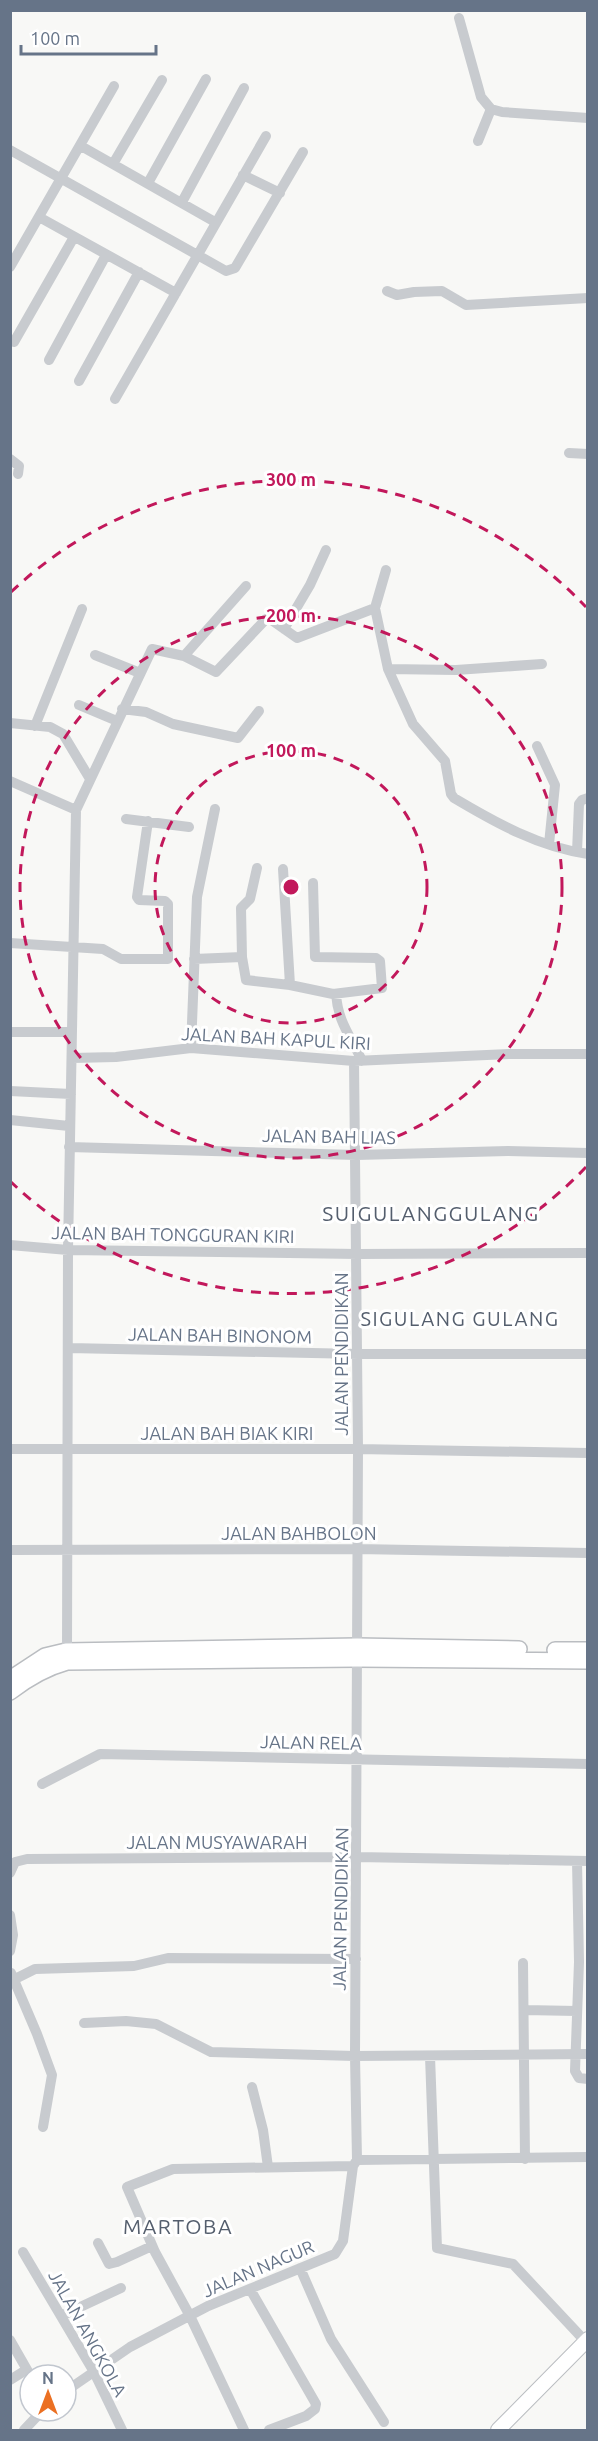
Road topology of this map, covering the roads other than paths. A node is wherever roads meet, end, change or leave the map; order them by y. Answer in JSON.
{"nodes":[{"id":1,"x":459,"y":18,"type":"dead end"},
{"id":2,"x":206,"y":79,"type":"dead end"},
{"id":3,"x":162,"y":80,"type":"dead end"},
{"id":4,"x":114,"y":86,"type":"dead end"},
{"id":5,"x":244,"y":88,"type":"dead end"},
{"id":6,"x":491,"y":109,"type":"junction"},
{"id":7,"x":588,"y":118,"type":"edge"},
{"id":8,"x":266,"y":136,"type":"dead end"},
{"id":9,"x":478,"y":141,"type":"dead end"},
{"id":10,"x":81,"y":146,"type":"junction"},
{"id":11,"x":10,"y":150,"type":"edge"},
{"id":12,"x":303,"y":152,"type":"dead end"},
{"id":13,"x":113,"y":164,"type":"junction"},
{"id":14,"x":243,"y":175,"type":"junction"},
{"id":15,"x":61,"y":177,"type":"junction"},
{"id":16,"x":148,"y":183,"type":"junction"},
{"id":17,"x":280,"y":192,"type":"junction"},
{"id":18,"x":182,"y":201,"type":"junction"},
{"id":19,"x":39,"y":217,"type":"junction"},
{"id":20,"x":215,"y":222,"type":"junction"},
{"id":21,"x":74,"y":237,"type":"junction"},
{"id":22,"x":197,"y":254,"type":"junction"},
{"id":23,"x":106,"y":255,"type":"junction"},
{"id":24,"x":10,"y":267,"type":"edge"},
{"id":25,"x":139,"y":272,"type":"junction"},
{"id":26,"x":387,"y":291,"type":"dead end"},
{"id":27,"x":176,"y":293,"type":"junction"},
{"id":28,"x":588,"y":297,"type":"edge"},
{"id":29,"x":14,"y":342,"type":"dead end"},
{"id":30,"x":49,"y":360,"type":"dead end"},
{"id":31,"x":79,"y":381,"type":"dead end"},
{"id":32,"x":115,"y":399,"type":"dead end"},
{"id":33,"x":569,"y":453,"type":"dead end"},
{"id":34,"x":588,"y":454,"type":"edge"},
{"id":35,"x":10,"y":459,"type":"edge"},
{"id":36,"x":18,"y":474,"type":"dead end"},
{"id":37,"x":326,"y":549,"type":"dead end"},
{"id":38,"x":386,"y":570,"type":"dead end"},
{"id":39,"x":246,"y":585,"type":"dead end"},
{"id":40,"x":375,"y":608,"type":"junction"},
{"id":41,"x":82,"y":609,"type":"dead end"},
{"id":42,"x":284,"y":629,"type":"junction"},
{"id":43,"x":94,"y":655,"type":"dead end"},
{"id":44,"x":184,"y":656,"type":"junction"},
{"id":45,"x":542,"y":664,"type":"dead end"},
{"id":46,"x":388,"y":669,"type":"junction"},
{"id":47,"x":140,"y":673,"type":"junction"},
{"id":48,"x":79,"y":705,"type":"dead end"},
{"id":49,"x":122,"y":710,"type":"junction"},
{"id":50,"x":259,"y":711,"type":"dead end"},
{"id":51,"x":117,"y":721,"type":"junction"},
{"id":52,"x":10,"y":723,"type":"edge"},
{"id":53,"x":35,"y":726,"type":"junction"},
{"id":54,"x":537,"y":746,"type":"dead end"},
{"id":55,"x":90,"y":779,"type":"junction"},
{"id":56,"x":10,"y":781,"type":"edge"},
{"id":57,"x":588,"y":798,"type":"edge"},
{"id":58,"x":215,"y":809,"type":"dead end"},
{"id":59,"x":75,"y":810,"type":"junction"},
{"id":60,"x":126,"y":819,"type":"dead end"},
{"id":61,"x":148,"y":821,"type":"junction"},
{"id":62,"x":189,"y":827,"type":"dead end"},
{"id":63,"x":549,"y":844,"type":"junction"},
{"id":64,"x":582,"y":853,"type":"edge"},
{"id":65,"x":257,"y":868,"type":"dead end"},
{"id":66,"x":283,"y":869,"type":"dead end"},
{"id":67,"x":313,"y":883,"type":"dead end"},
{"id":68,"x":10,"y":943,"type":"edge"},
{"id":69,"x":74,"y":945,"type":"junction"},
{"id":70,"x":242,"y":957,"type":"junction"},
{"id":71,"x":194,"y":959,"type":"junction"},
{"id":72,"x":290,"y":985,"type":"junction"},
{"id":73,"x":336,"y":994,"type":"junction"},
{"id":74,"x":10,"y":1032,"type":"edge"},
{"id":75,"x":72,"y":1032,"type":"junction"},
{"id":76,"x":191,"y":1048,"type":"junction"},
{"id":77,"x":588,"y":1054,"type":"edge"},
{"id":78,"x":72,"y":1058,"type":"junction"},
{"id":79,"x":358,"y":1061,"type":"junction"},
{"id":80,"x":10,"y":1091,"type":"edge"},
{"id":81,"x":71,"y":1094,"type":"junction"},
{"id":82,"x":10,"y":1120,"type":"edge"},
{"id":83,"x":69,"y":1126,"type":"junction"},
{"id":84,"x":69,"y":1147,"type":"junction"},
{"id":85,"x":588,"y":1153,"type":"edge"},
{"id":86,"x":357,"y":1155,"type":"junction"},
{"id":87,"x":10,"y":1245,"type":"edge"},
{"id":88,"x":68,"y":1250,"type":"junction"},
{"id":89,"x":588,"y":1253,"type":"edge"},
{"id":90,"x":358,"y":1254,"type":"junction"},
{"id":91,"x":69,"y":1348,"type":"junction"},
{"id":92,"x":358,"y":1354,"type":"junction"},
{"id":93,"x":588,"y":1354,"type":"edge"},
{"id":94,"x":10,"y":1449,"type":"edge"},
{"id":95,"x":69,"y":1449,"type":"junction"},
{"id":96,"x":358,"y":1449,"type":"junction"},
{"id":97,"x":588,"y":1453,"type":"edge"},
{"id":98,"x":357,"y":1549,"type":"junction"},
{"id":99,"x":10,"y":1550,"type":"edge"},
{"id":100,"x":68,"y":1551,"type":"junction"},
{"id":101,"x":588,"y":1553,"type":"edge"},
{"id":102,"x":588,"y":1650,"type":"edge"},
{"id":103,"x":357,"y":1653,"type":"junction"},
{"id":104,"x":67,"y":1656,"type":"junction"},
{"id":105,"x":588,"y":1661,"type":"edge"},
{"id":106,"x":10,"y":1678,"type":"edge"},
{"id":107,"x":10,"y":1692,"type":"edge"},
{"id":108,"x":358,"y":1760,"type":"junction"},
{"id":109,"x":588,"y":1764,"type":"edge"},
{"id":110,"x":42,"y":1784,"type":"dead end"},
{"id":111,"x":357,"y":1857,"type":"junction"},
{"id":112,"x":583,"y":1861,"type":"edge"},
{"id":113,"x":10,"y":1873,"type":"edge"},
{"id":114,"x":10,"y":1914,"type":"edge"},
{"id":115,"x":10,"y":1951,"type":"edge"},
{"id":116,"x":356,"y":1959,"type":"junction"},
{"id":117,"x":523,"y":1963,"type":"dead end"},
{"id":118,"x":12,"y":1976,"type":"edge"},
{"id":119,"x":524,"y":2010,"type":"junction"},
{"id":120,"x":577,"y":2011,"type":"junction"},
{"id":121,"x":84,"y":2023,"type":"dead end"},
{"id":122,"x":582,"y":2054,"type":"edge"},
{"id":123,"x":355,"y":2056,"type":"junction"},
{"id":124,"x":430,"y":2056,"type":"junction"},
{"id":125,"x":525,"y":2056,"type":"junction"},
{"id":126,"x":588,"y":2079,"type":"edge"},
{"id":127,"x":252,"y":2087,"type":"dead end"},
{"id":128,"x":43,"y":2127,"type":"dead end"},
{"id":129,"x":588,"y":2157,"type":"edge"},
{"id":130,"x":434,"y":2159,"type":"junction"},
{"id":131,"x":525,"y":2159,"type":"junction"},
{"id":132,"x":355,"y":2163,"type":"junction"},
{"id":133,"x":268,"y":2168,"type":"junction"},
{"id":134,"x":98,"y":2243,"type":"dead end"},
{"id":135,"x":152,"y":2246,"type":"junction"},
{"id":136,"x":22,"y":2252,"type":"dead end"},
{"id":137,"x":300,"y":2268,"type":"junction"},
{"id":138,"x":121,"y":2288,"type":"dead end"},
{"id":139,"x":250,"y":2289,"type":"junction"},
{"id":140,"x":61,"y":2316,"type":"junction"},
{"id":141,"x":190,"y":2316,"type":"junction"},
{"id":142,"x":587,"y":2342,"type":"edge"},
{"id":143,"x":12,"y":2346,"type":"edge"},
{"id":144,"x":22,"y":2363,"type":"edge"},
{"id":145,"x":94,"y":2372,"type":"junction"},
{"id":146,"x":78,"y":2383,"type":"edge"},
{"id":147,"x":384,"y":2422,"type":"dead end"},
{"id":148,"x":122,"y":2430,"type":"edge"},
{"id":149,"x":244,"y":2430,"type":"edge"},
{"id":150,"x":269,"y":2430,"type":"edge"},
{"id":151,"x":498,"y":2430,"type":"edge"}],
"edges":[{"from":1,"to":6,"type":"street"},
{"from":2,"to":16,"type":"street"},
{"from":3,"to":13,"type":"street"},
{"from":4,"to":10,"type":"street"},
{"from":5,"to":18,"type":"street"},
{"from":6,"to":7,"type":"street"},
{"from":6,"to":9,"type":"street"},
{"from":8,"to":14,"type":"street"},
{"from":10,"to":13,"type":"street"},
{"from":10,"to":15,"type":"street"},
{"from":11,"to":15,"type":"street"},
{"from":12,"to":17,"type":"street"},
{"from":13,"to":16,"type":"street"},
{"from":14,"to":17,"type":"street"},
{"from":14,"to":20,"type":"street"},
{"from":15,"to":19,"type":"street"},
{"from":15,"to":22,"type":"street"},
{"from":16,"to":18,"type":"street"},
{"from":17,"to":22,"type":"street"},
{"from":18,"to":20,"type":"street"},
{"from":19,"to":21,"type":"street"},
{"from":19,"to":24,"type":"street"},
{"from":20,"to":22,"type":"street"},
{"from":21,"to":23,"type":"street"},
{"from":21,"to":29,"type":"street"},
{"from":22,"to":27,"type":"street"},
{"from":23,"to":25,"type":"street"},
{"from":23,"to":30,"type":"street"},
{"from":25,"to":27,"type":"street"},
{"from":25,"to":31,"type":"street"},
{"from":26,"to":28,"type":"street"},
{"from":27,"to":32,"type":"street"},
{"from":33,"to":34,"type":"street"},
{"from":35,"to":36,"type":"street"},
{"from":37,"to":42,"type":"street"},
{"from":38,"to":40,"type":"street"},
{"from":39,"to":44,"type":"street"},
{"from":40,"to":42,"type":"street"},
{"from":40,"to":46,"type":"street"},
{"from":41,"to":53,"type":"street"},
{"from":42,"to":44,"type":"street"},
{"from":43,"to":47,"type":"street"},
{"from":44,"to":47,"type":"street"},
{"from":45,"to":46,"type":"street"},
{"from":46,"to":63,"type":"street"},
{"from":47,"to":49,"type":"street"},
{"from":48,"to":51,"type":"street"},
{"from":49,"to":50,"type":"street"},
{"from":49,"to":51,"type":"street"},
{"from":51,"to":55,"type":"street"},
{"from":52,"to":53,"type":"street"},
{"from":53,"to":55,"type":"street"},
{"from":54,"to":63,"type":"street"},
{"from":55,"to":59,"type":"street"},
{"from":56,"to":59,"type":"street"},
{"from":57,"to":64,"type":"street"},
{"from":58,"to":71,"type":"street"},
{"from":59,"to":69,"type":"street"},
{"from":60,"to":61,"type":"street"},
{"from":61,"to":62,"type":"street"},
{"from":61,"to":69,"type":"street"},
{"from":63,"to":64,"type":"street"},
{"from":65,"to":70,"type":"street"},
{"from":66,"to":72,"type":"street"},
{"from":67,"to":73,"type":"street"},
{"from":68,"to":69,"type":"street"},
{"from":69,"to":75,"type":"street"},
{"from":70,"to":71,"type":"street"},
{"from":70,"to":72,"type":"street"},
{"from":71,"to":76,"type":"street"},
{"from":72,"to":73,"type":"street"},
{"from":73,"to":79,"type":"street"},
{"from":74,"to":75,"type":"street"},
{"from":75,"to":78,"type":"street"},
{"from":76,"to":78,"type":"street","name":"JALAN BAH KAPUL KIRI"},
{"from":76,"to":79,"type":"street","name":"JALAN BAH KAPUL KIRI"},
{"from":77,"to":79,"type":"street","name":"JALAN BAH KAPUL KIRI"},
{"from":78,"to":81,"type":"street"},
{"from":79,"to":86,"type":"street","name":"JALAN PENDIDIKAN"},
{"from":80,"to":81,"type":"street"},
{"from":81,"to":83,"type":"street"},
{"from":82,"to":83,"type":"street"},
{"from":83,"to":84,"type":"street"},
{"from":84,"to":86,"type":"street","name":"JALAN BAH LIAS"},
{"from":84,"to":88,"type":"street"},
{"from":85,"to":86,"type":"street","name":"JALAN BAH LIAS"},
{"from":86,"to":90,"type":"street","name":"JALAN PENDIDIKAN"},
{"from":87,"to":88,"type":"street","name":"JALAN BAH TONGGURAN KIRI"},
{"from":88,"to":90,"type":"street","name":"JALAN BAH TONGGURAN KIRI"},
{"from":88,"to":91,"type":"street"},
{"from":89,"to":90,"type":"street","name":"JALAN BAH TONGGURAN KIRI"},
{"from":90,"to":92,"type":"street","name":"JALAN PENDIDIKAN"},
{"from":91,"to":92,"type":"street","name":"JALAN BAH BINONOM"},
{"from":91,"to":95,"type":"street"},
{"from":92,"to":93,"type":"street","name":"JALAN BAH BINONOM"},
{"from":92,"to":96,"type":"street","name":"JALAN PENDIDIKAN"},
{"from":94,"to":95,"type":"street","name":"JALAN BAH BIAK KIRI"},
{"from":95,"to":96,"type":"street","name":"JALAN BAH BIAK KIRI"},
{"from":95,"to":100,"type":"street"},
{"from":96,"to":97,"type":"street","name":"JALAN BAH BIAK KIRI"},
{"from":96,"to":98,"type":"street","name":"JALAN PENDIDIKAN"},
{"from":98,"to":100,"type":"street","name":"JALAN BAHBOLON"},
{"from":98,"to":101,"type":"street","name":"JALAN BAHBOLON"},
{"from":98,"to":103,"type":"street","name":"JALAN PENDIDIKAN"},
{"from":99,"to":100,"type":"street","name":"JALAN BAHBOLON"},
{"from":100,"to":104,"type":"street"},
{"from":102,"to":103,"type":"highway"},
{"from":103,"to":104,"type":"highway"},
{"from":103,"to":105,"type":"highway"},
{"from":103,"to":108,"type":"street","name":"JALAN PENDIDIKAN"},
{"from":104,"to":106,"type":"highway"},
{"from":104,"to":107,"type":"highway"},
{"from":108,"to":109,"type":"street","name":"JALAN RELA"},
{"from":108,"to":110,"type":"street","name":"JALAN RELA"},
{"from":108,"to":111,"type":"street","name":"JALAN PENDIDIKAN"},
{"from":111,"to":112,"type":"street","name":"JALAN MUSYAWARAH"},
{"from":111,"to":113,"type":"street","name":"JALAN MUSYAWARAH"},
{"from":111,"to":116,"type":"street","name":"JALAN PENDIDIKAN"},
{"from":112,"to":120,"type":"street"},
{"from":114,"to":115,"type":"street"},
{"from":116,"to":118,"type":"street"},
{"from":116,"to":123,"type":"street","name":"JALAN PENDIDIKAN"},
{"from":117,"to":119,"type":"street"},
{"from":118,"to":128,"type":"street"},
{"from":119,"to":120,"type":"street"},
{"from":119,"to":125,"type":"street"},
{"from":120,"to":122,"type":"street"},
{"from":121,"to":123,"type":"street"},
{"from":122,"to":125,"type":"street"},
{"from":122,"to":126,"type":"street"},
{"from":123,"to":124,"type":"street"},
{"from":123,"to":132,"type":"street","name":"JALAN PENDIDIKAN"},
{"from":124,"to":125,"type":"street"},
{"from":124,"to":130,"type":"street"},
{"from":125,"to":131,"type":"street"},
{"from":127,"to":133,"type":"street"},
{"from":129,"to":131,"type":"street"},
{"from":130,"to":131,"type":"street"},
{"from":130,"to":132,"type":"street"},
{"from":130,"to":142,"type":"street"},
{"from":132,"to":133,"type":"street"},
{"from":132,"to":137,"type":"street","name":"JALAN NAGUR"},
{"from":133,"to":135,"type":"street"},
{"from":134,"to":135,"type":"street"},
{"from":135,"to":141,"type":"street"},
{"from":136,"to":140,"type":"street","name":"JALAN ANGKOLA"},
{"from":137,"to":139,"type":"street","name":"JALAN NAGUR"},
{"from":137,"to":147,"type":"street"},
{"from":138,"to":140,"type":"street"},
{"from":139,"to":141,"type":"street","name":"JALAN NAGUR"},
{"from":139,"to":150,"type":"street"},
{"from":140,"to":145,"type":"street","name":"JALAN ANGKOLA"},
{"from":141,"to":145,"type":"street","name":"JALAN NAGUR"},
{"from":141,"to":149,"type":"street"},
{"from":142,"to":151,"type":"main road"},
{"from":143,"to":144,"type":"street"},
{"from":145,"to":146,"type":"street","name":"JALAN NAGUR"},
{"from":145,"to":148,"type":"street","name":"JALAN ANGKOLA"}]}
